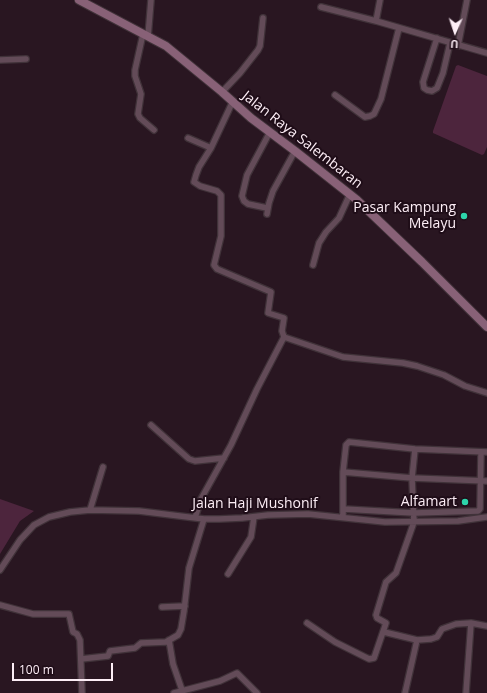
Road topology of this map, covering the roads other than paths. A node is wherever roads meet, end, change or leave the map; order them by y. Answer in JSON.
{"nodes":[{"id":1,"x":80,"y":0,"type":"edge"},
{"id":2,"x":151,"y":0,"type":"edge"},
{"id":3,"x":380,"y":0,"type":"edge"},
{"id":4,"x":467,"y":0,"type":"edge"},
{"id":5,"x":321,"y":7,"type":"dead end"},
{"id":6,"x":263,"y":18,"type":"dead end"},
{"id":7,"x":376,"y":20,"type":"junction"},
{"id":8,"x":399,"y":28,"type":"junction"},
{"id":9,"x":146,"y":35,"type":"junction"},
{"id":10,"x":437,"y":38,"type":"junction"},
{"id":11,"x":450,"y":43,"type":"junction"},
{"id":12,"x":458,"y":46,"type":"junction"},
{"id":13,"x":487,"y":53,"type":"edge"},
{"id":14,"x":26,"y":59,"type":"dead end"},
{"id":15,"x":0,"y":60,"type":"edge"},
{"id":16,"x":222,"y":92,"type":"junction"},
{"id":17,"x":335,"y":94,"type":"dead end"},
{"id":18,"x":233,"y":101,"type":"junction"},
{"id":19,"x":154,"y":130,"type":"dead end"},
{"id":20,"x":270,"y":132,"type":"junction"},
{"id":21,"x":188,"y":138,"type":"dead end"},
{"id":22,"x":211,"y":148,"type":"junction"},
{"id":23,"x":295,"y":151,"type":"junction"},
{"id":24,"x":350,"y":194,"type":"junction"},
{"id":25,"x":313,"y":265,"type":"dead end"},
{"id":26,"x":487,"y":327,"type":"edge"},
{"id":27,"x":284,"y":337,"type":"junction"},
{"id":28,"x":487,"y":393,"type":"edge"},
{"id":29,"x":151,"y":425,"type":"dead end"},
{"id":30,"x":415,"y":449,"type":"junction"},
{"id":31,"x":484,"y":453,"type":"edge"},
{"id":32,"x":224,"y":458,"type":"junction"},
{"id":33,"x":103,"y":467,"type":"dead end"},
{"id":34,"x":343,"y":472,"type":"junction"},
{"id":35,"x":412,"y":478,"type":"junction"},
{"id":36,"x":480,"y":481,"type":"junction"},
{"id":37,"x":487,"y":481,"type":"edge"},
{"id":38,"x":344,"y":508,"type":"junction"},
{"id":39,"x":90,"y":510,"type":"junction"},
{"id":40,"x":414,"y":513,"type":"junction"},
{"id":41,"x":254,"y":517,"type":"junction"},
{"id":42,"x":343,"y":517,"type":"junction"},
{"id":43,"x":487,"y":517,"type":"edge"},
{"id":44,"x":194,"y":518,"type":"junction"},
{"id":45,"x":204,"y":519,"type":"junction"},
{"id":46,"x":414,"y":522,"type":"junction"},
{"id":47,"x":0,"y":570,"type":"edge"},
{"id":48,"x":228,"y":574,"type":"dead end"},
{"id":49,"x":0,"y":605,"type":"edge"},
{"id":50,"x":184,"y":606,"type":"junction"},
{"id":51,"x":162,"y":607,"type":"dead end"},
{"id":52,"x":307,"y":623,"type":"dead end"},
{"id":53,"x":471,"y":623,"type":"junction"},
{"id":54,"x":487,"y":626,"type":"edge"},
{"id":55,"x":384,"y":632,"type":"junction"},
{"id":56,"x":169,"y":640,"type":"junction"},
{"id":57,"x":417,"y":640,"type":"junction"},
{"id":58,"x":81,"y":659,"type":"junction"},
{"id":59,"x":182,"y":690,"type":"junction"},
{"id":60,"x":82,"y":693,"type":"edge"},
{"id":61,"x":174,"y":693,"type":"edge"},
{"id":62,"x":257,"y":693,"type":"edge"},
{"id":63,"x":405,"y":693,"type":"edge"},
{"id":64,"x":466,"y":693,"type":"edge"}],
"edges":[{"from":1,"to":9,"type":"main road","name":"Jalan Raya Salembaran"},
{"from":2,"to":9,"type":"street"},
{"from":3,"to":7,"type":"street"},
{"from":4,"to":12,"type":"street"},
{"from":5,"to":7,"type":"street"},
{"from":6,"to":16,"type":"street"},
{"from":7,"to":8,"type":"street"},
{"from":8,"to":10,"type":"street"},
{"from":8,"to":17,"type":"street"},
{"from":9,"to":16,"type":"main road","name":"Jalan Raya Salembaran"},
{"from":9,"to":19,"type":"street"},
{"from":10,"to":11,"type":"street"},
{"from":10,"to":11,"type":"street"},
{"from":11,"to":12,"type":"street"},
{"from":12,"to":13,"type":"street"},
{"from":14,"to":15,"type":"street"},
{"from":16,"to":18,"type":"main road","name":"Jalan Raya Salembaran"},
{"from":18,"to":20,"type":"main road","name":"Jalan Raya Salembaran"},
{"from":18,"to":22,"type":"street"},
{"from":20,"to":23,"type":"main road","name":"Jalan Raya Salembaran"},
{"from":20,"to":23,"type":"street"},
{"from":21,"to":22,"type":"street"},
{"from":22,"to":27,"type":"street"},
{"from":23,"to":24,"type":"main road","name":"Jalan Raya Salembaran"},
{"from":24,"to":25,"type":"street"},
{"from":24,"to":26,"type":"main road","name":"Jalan Raya Salembaran"},
{"from":27,"to":28,"type":"street"},
{"from":27,"to":32,"type":"street"},
{"from":29,"to":32,"type":"street"},
{"from":30,"to":31,"type":"street"},
{"from":30,"to":34,"type":"street"},
{"from":30,"to":35,"type":"street"},
{"from":31,"to":36,"type":"street"},
{"from":32,"to":44,"type":"street"},
{"from":33,"to":39,"type":"street"},
{"from":34,"to":35,"type":"street"},
{"from":34,"to":38,"type":"street"},
{"from":35,"to":36,"type":"street"},
{"from":35,"to":40,"type":"street"},
{"from":36,"to":37,"type":"street"},
{"from":36,"to":40,"type":"street"},
{"from":38,"to":40,"type":"street"},
{"from":38,"to":42,"type":"street"},
{"from":39,"to":44,"type":"street","name":"Jalan Haji Mushonif"},
{"from":39,"to":47,"type":"street","name":"Jalan Haji Mushonif"},
{"from":40,"to":46,"type":"street"},
{"from":41,"to":42,"type":"street","name":"Jalan Haji Mushonif"},
{"from":41,"to":45,"type":"street","name":"Jalan Haji Mushonif"},
{"from":41,"to":48,"type":"street"},
{"from":42,"to":46,"type":"street","name":"Jalan Haji Mushonif"},
{"from":43,"to":46,"type":"street","name":"Jalan Haji Mushonif"},
{"from":44,"to":45,"type":"street","name":"Jalan Haji Mushonif"},
{"from":45,"to":50,"type":"street"},
{"from":46,"to":55,"type":"street"},
{"from":49,"to":58,"type":"street"},
{"from":50,"to":51,"type":"street"},
{"from":50,"to":56,"type":"street"},
{"from":52,"to":55,"type":"street"},
{"from":53,"to":54,"type":"street"},
{"from":53,"to":57,"type":"street"},
{"from":53,"to":64,"type":"street"},
{"from":55,"to":57,"type":"street"},
{"from":56,"to":58,"type":"street"},
{"from":56,"to":59,"type":"street"},
{"from":57,"to":63,"type":"street"},
{"from":58,"to":60,"type":"street"},
{"from":59,"to":61,"type":"street"},
{"from":59,"to":62,"type":"street"}]}
